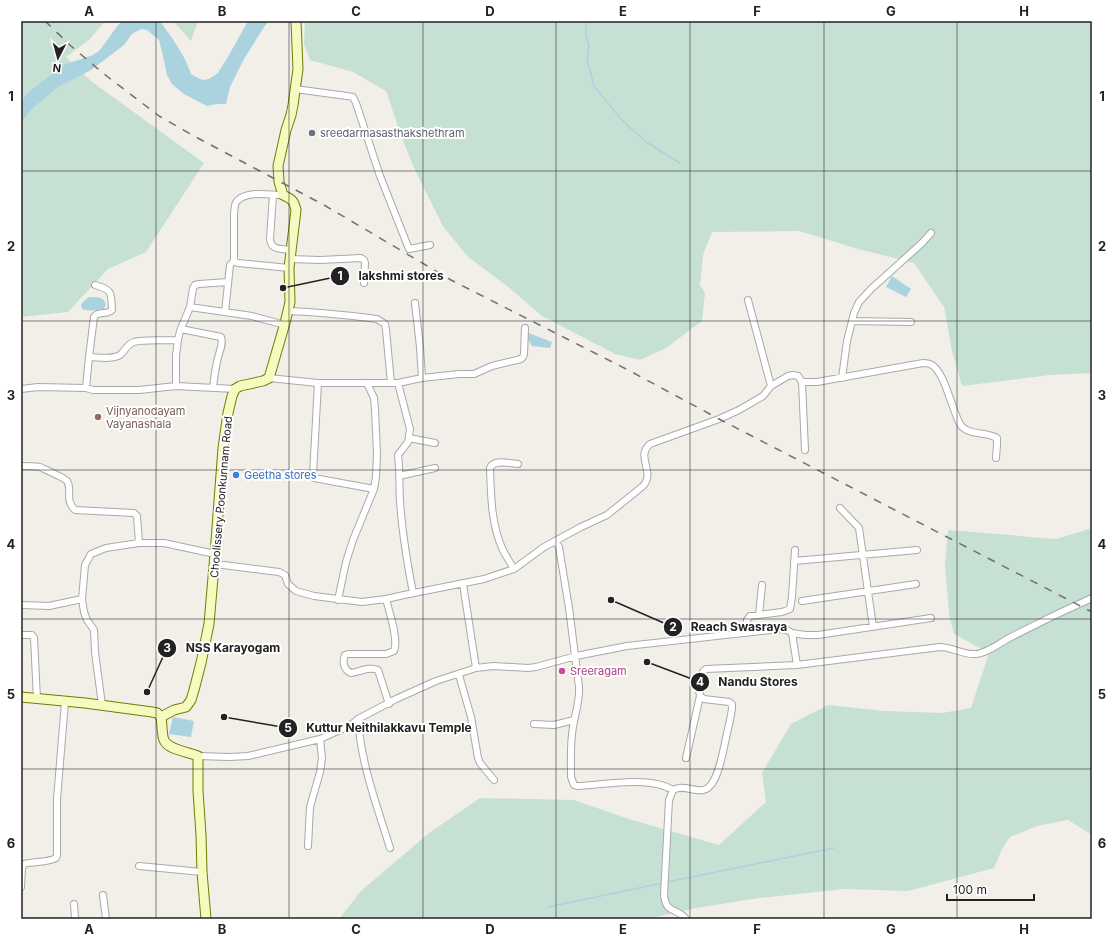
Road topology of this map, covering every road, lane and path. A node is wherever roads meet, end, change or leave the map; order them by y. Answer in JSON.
{"nodes":[{"id":1,"x":296,"y":21,"type":"edge"},
{"id":2,"x":295,"y":89,"type":"junction"},
{"id":3,"x":273,"y":195,"type":"junction"},
{"id":4,"x":283,"y":195,"type":"junction"},
{"id":5,"x":931,"y":233,"type":"dead end"},
{"id":6,"x":430,"y":245,"type":"dead end"},
{"id":7,"x":290,"y":254,"type":"junction"},
{"id":8,"x":234,"y":262,"type":"junction"},
{"id":9,"x":289,"y":268,"type":"junction"},
{"id":10,"x":228,"y":282,"type":"junction"},
{"id":11,"x":364,"y":283,"type":"dead end"},
{"id":12,"x":95,"y":285,"type":"dead end"},
{"id":13,"x":748,"y":300,"type":"dead end"},
{"id":14,"x":415,"y":303,"type":"dead end"},
{"id":15,"x":190,"y":307,"type":"junction"},
{"id":16,"x":288,"y":310,"type":"junction"},
{"id":17,"x":225,"y":312,"type":"junction"},
{"id":18,"x":852,"y":321,"type":"junction"},
{"id":19,"x":910,"y":322,"type":"dead end"},
{"id":20,"x":285,"y":324,"type":"junction"},
{"id":21,"x":525,"y":328,"type":"dead end"},
{"id":22,"x":181,"y":329,"type":"junction"},
{"id":23,"x":178,"y":340,"type":"junction"},
{"id":24,"x":89,"y":357,"type":"junction"},
{"id":25,"x":269,"y":378,"type":"junction"},
{"id":26,"x":422,"y":378,"type":"junction"},
{"id":27,"x":842,"y":378,"type":"junction"},
{"id":28,"x":802,"y":382,"type":"junction"},
{"id":29,"x":318,"y":383,"type":"junction"},
{"id":30,"x":367,"y":383,"type":"junction"},
{"id":31,"x":394,"y":383,"type":"junction"},
{"id":32,"x":176,"y":386,"type":"junction"},
{"id":33,"x":771,"y":386,"type":"junction"},
{"id":34,"x":86,"y":388,"type":"junction"},
{"id":35,"x":213,"y":388,"type":"junction"},
{"id":36,"x":21,"y":389,"type":"edge"},
{"id":37,"x":235,"y":389,"type":"junction"},
{"id":38,"x":409,"y":438,"type":"junction"},
{"id":39,"x":435,"y":443,"type":"dead end"},
{"id":40,"x":805,"y":450,"type":"dead end"},
{"id":41,"x":996,"y":458,"type":"dead end"},
{"id":42,"x":518,"y":464,"type":"dead end"},
{"id":43,"x":21,"y":466,"type":"edge"},
{"id":44,"x":435,"y":468,"type":"dead end"},
{"id":45,"x":399,"y":476,"type":"junction"},
{"id":46,"x":374,"y":489,"type":"junction"},
{"id":47,"x":840,"y":508,"type":"dead end"},
{"id":48,"x":556,"y":542,"type":"junction"},
{"id":49,"x":139,"y":543,"type":"junction"},
{"id":50,"x":795,"y":550,"type":"dead end"},
{"id":51,"x":917,"y":550,"type":"dead end"},
{"id":52,"x":215,"y":554,"type":"junction"},
{"id":53,"x":863,"y":556,"type":"junction"},
{"id":54,"x":794,"y":561,"type":"junction"},
{"id":55,"x":214,"y":564,"type":"junction"},
{"id":56,"x":514,"y":569,"type":"junction"},
{"id":57,"x":463,"y":584,"type":"junction"},
{"id":58,"x":916,"y":584,"type":"dead end"},
{"id":59,"x":762,"y":585,"type":"dead end"},
{"id":60,"x":868,"y":591,"type":"junction"},
{"id":61,"x":413,"y":593,"type":"junction"},
{"id":62,"x":1092,"y":598,"type":"edge"},
{"id":63,"x":82,"y":599,"type":"junction"},
{"id":64,"x":338,"y":600,"type":"junction"},
{"id":65,"x":386,"y":600,"type":"junction"},
{"id":66,"x":802,"y":601,"type":"dead end"},
{"id":67,"x":21,"y":605,"type":"edge"},
{"id":68,"x":759,"y":614,"type":"junction"},
{"id":69,"x":931,"y":618,"type":"dead end"},
{"id":70,"x":873,"y":627,"type":"junction"},
{"id":71,"x":746,"y":633,"type":"junction"},
{"id":72,"x":792,"y":633,"type":"junction"},
{"id":73,"x":21,"y":635,"type":"edge"},
{"id":74,"x":576,"y":656,"type":"junction"},
{"id":75,"x":797,"y":665,"type":"junction"},
{"id":76,"x":476,"y":668,"type":"junction"},
{"id":77,"x":459,"y":675,"type":"junction"},
{"id":78,"x":700,"y":696,"type":"junction"},
{"id":79,"x":21,"y":697,"type":"edge"},
{"id":80,"x":36,"y":699,"type":"junction"},
{"id":81,"x":65,"y":702,"type":"junction"},
{"id":82,"x":389,"y":704,"type":"junction"},
{"id":83,"x":102,"y":705,"type":"junction"},
{"id":84,"x":161,"y":717,"type":"junction"},
{"id":85,"x":358,"y":719,"type":"junction"},
{"id":86,"x":574,"y":720,"type":"junction"},
{"id":87,"x":534,"y":724,"type":"dead end"},
{"id":88,"x":320,"y":739,"type":"junction"},
{"id":89,"x":198,"y":756,"type":"junction"},
{"id":90,"x":686,"y":758,"type":"dead end"},
{"id":91,"x":494,"y":780,"type":"dead end"},
{"id":92,"x":673,"y":790,"type":"junction"},
{"id":93,"x":308,"y":846,"type":"dead end"},
{"id":94,"x":390,"y":848,"type":"dead end"},
{"id":95,"x":139,"y":866,"type":"dead end"},
{"id":96,"x":202,"y":872,"type":"junction"},
{"id":97,"x":21,"y":887,"type":"edge"},
{"id":98,"x":103,"y":895,"type":"dead end"},
{"id":99,"x":74,"y":904,"type":"dead end"},
{"id":100,"x":75,"y":919,"type":"edge"},
{"id":101,"x":106,"y":919,"type":"edge"},
{"id":102,"x":206,"y":919,"type":"edge"},
{"id":103,"x":686,"y":919,"type":"edge"}],
"edges":[{"from":1,"to":2,"type":"street"},
{"from":2,"to":4,"type":"street"},
{"from":2,"to":6,"type":"street"},
{"from":3,"to":4,"type":"street"},
{"from":3,"to":7,"type":"street"},
{"from":3,"to":8,"type":"street"},
{"from":4,"to":7,"type":"street"},
{"from":5,"to":18,"type":"street"},
{"from":7,"to":9,"type":"street"},
{"from":7,"to":11,"type":"street"},
{"from":8,"to":9,"type":"street"},
{"from":8,"to":10,"type":"street"},
{"from":9,"to":16,"type":"street"},
{"from":10,"to":15,"type":"street"},
{"from":10,"to":17,"type":"street"},
{"from":12,"to":24,"type":"street"},
{"from":13,"to":33,"type":"street"},
{"from":14,"to":26,"type":"street"},
{"from":15,"to":17,"type":"street"},
{"from":15,"to":22,"type":"street"},
{"from":16,"to":20,"type":"street"},
{"from":16,"to":31,"type":"street"},
{"from":17,"to":20,"type":"street"},
{"from":18,"to":19,"type":"street"},
{"from":18,"to":27,"type":"street"},
{"from":20,"to":25,"type":"street"},
{"from":21,"to":26,"type":"street"},
{"from":22,"to":23,"type":"street"},
{"from":22,"to":35,"type":"street"},
{"from":23,"to":24,"type":"street"},
{"from":23,"to":32,"type":"street"},
{"from":24,"to":34,"type":"street"},
{"from":25,"to":29,"type":"street"},
{"from":25,"to":37,"type":"street"},
{"from":26,"to":31,"type":"street"},
{"from":27,"to":28,"type":"street"},
{"from":27,"to":41,"type":"street"},
{"from":28,"to":33,"type":"street"},
{"from":28,"to":40,"type":"street"},
{"from":29,"to":30,"type":"street"},
{"from":29,"to":46,"type":"street"},
{"from":30,"to":31,"type":"street"},
{"from":30,"to":46,"type":"street"},
{"from":31,"to":38,"type":"street"},
{"from":32,"to":34,"type":"street"},
{"from":32,"to":35,"type":"street"},
{"from":33,"to":48,"type":"street"},
{"from":34,"to":36,"type":"street"},
{"from":35,"to":37,"type":"street"},
{"from":37,"to":52,"type":"street","name":"Choolissery Poonkunnam Road"},
{"from":38,"to":39,"type":"street"},
{"from":38,"to":45,"type":"street"},
{"from":42,"to":56,"type":"street"},
{"from":43,"to":49,"type":"street"},
{"from":44,"to":45,"type":"street"},
{"from":45,"to":61,"type":"street"},
{"from":46,"to":64,"type":"street"},
{"from":47,"to":53,"type":"street"},
{"from":48,"to":56,"type":"street"},
{"from":48,"to":74,"type":"street"},
{"from":49,"to":52,"type":"street"},
{"from":49,"to":63,"type":"street"},
{"from":50,"to":54,"type":"street"},
{"from":51,"to":53,"type":"street"},
{"from":52,"to":55,"type":"street","name":"Choolissery Poonkunnam Road"},
{"from":53,"to":54,"type":"street"},
{"from":53,"to":60,"type":"street"},
{"from":54,"to":68,"type":"street"},
{"from":55,"to":64,"type":"street"},
{"from":55,"to":84,"type":"street","name":"Choolissery Poonkunnam Road"},
{"from":56,"to":57,"type":"street"},
{"from":57,"to":61,"type":"street"},
{"from":57,"to":76,"type":"street"},
{"from":58,"to":60,"type":"street"},
{"from":59,"to":68,"type":"street"},
{"from":60,"to":66,"type":"street"},
{"from":60,"to":70,"type":"street"},
{"from":61,"to":65,"type":"street"},
{"from":62,"to":75,"type":"street"},
{"from":63,"to":67,"type":"street"},
{"from":63,"to":83,"type":"street"},
{"from":64,"to":65,"type":"street"},
{"from":65,"to":82,"type":"street"},
{"from":68,"to":71,"type":"street"},
{"from":69,"to":70,"type":"street"},
{"from":70,"to":72,"type":"street"},
{"from":71,"to":72,"type":"street"},
{"from":71,"to":74,"type":"street"},
{"from":72,"to":75,"type":"street"},
{"from":73,"to":80,"type":"street"},
{"from":74,"to":76,"type":"street"},
{"from":74,"to":86,"type":"street"},
{"from":75,"to":78,"type":"street"},
{"from":76,"to":77,"type":"street"},
{"from":77,"to":82,"type":"street"},
{"from":77,"to":91,"type":"street"},
{"from":78,"to":90,"type":"street"},
{"from":78,"to":92,"type":"street"},
{"from":79,"to":80,"type":"street"},
{"from":80,"to":81,"type":"street"},
{"from":81,"to":83,"type":"street"},
{"from":81,"to":97,"type":"street"},
{"from":82,"to":85,"type":"street"},
{"from":83,"to":84,"type":"street"},
{"from":84,"to":89,"type":"street"},
{"from":85,"to":88,"type":"street"},
{"from":85,"to":94,"type":"street"},
{"from":86,"to":87,"type":"street"},
{"from":86,"to":92,"type":"street"},
{"from":88,"to":89,"type":"street"},
{"from":88,"to":93,"type":"street"},
{"from":89,"to":96,"type":"street"},
{"from":92,"to":103,"type":"street"},
{"from":95,"to":96,"type":"street"},
{"from":96,"to":102,"type":"street"},
{"from":98,"to":101,"type":"street"},
{"from":99,"to":100,"type":"street"}]}
